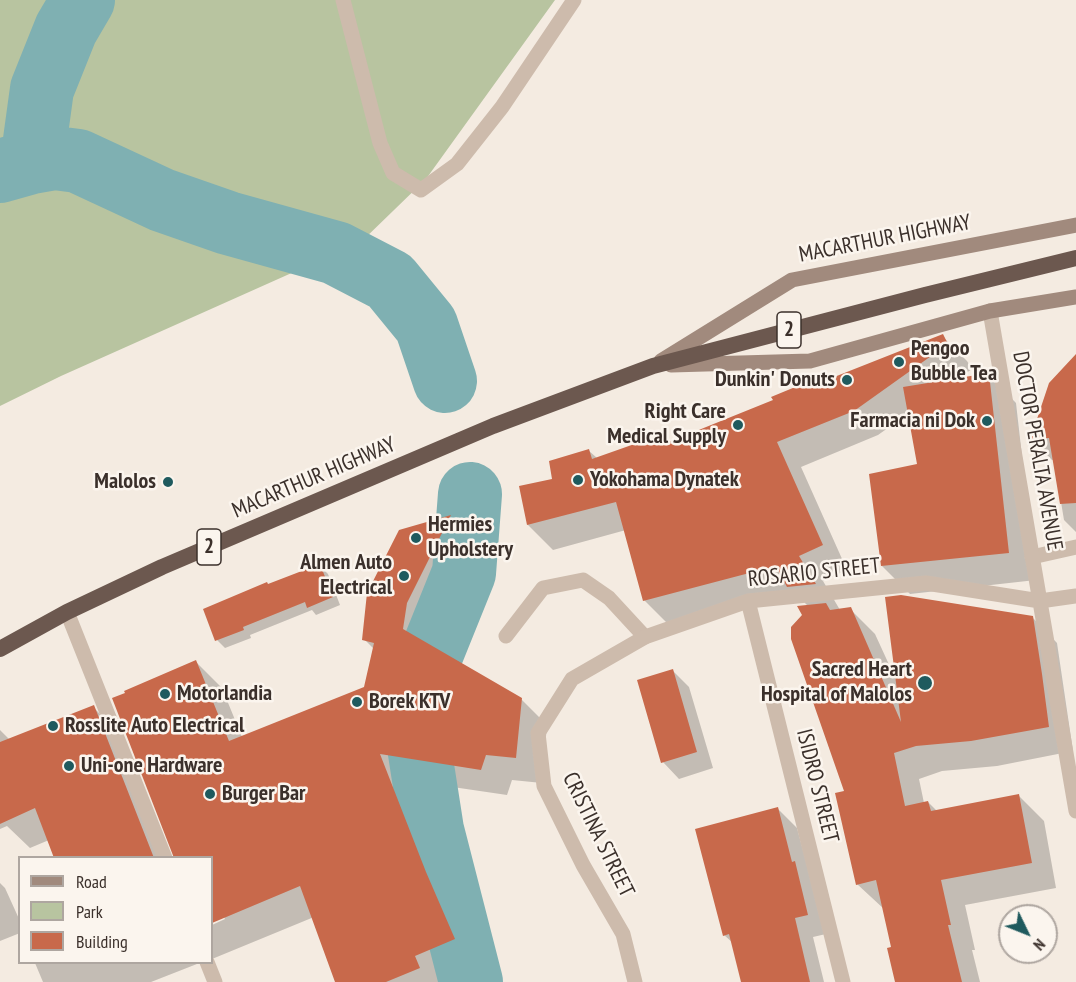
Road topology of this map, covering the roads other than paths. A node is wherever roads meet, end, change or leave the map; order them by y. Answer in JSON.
{"nodes":[{"id":1,"x":343,"y":0,"type":"edge"},
{"id":2,"x":574,"y":0,"type":"edge"},
{"id":3,"x":1076,"y":225,"type":"edge"},
{"id":4,"x":1076,"y":258,"type":"edge"},
{"id":5,"x":1076,"y":297,"type":"edge"},
{"id":6,"x":990,"y":311,"type":"junction"},
{"id":7,"x":653,"y":366,"type":"junction"},
{"id":8,"x":1076,"y":547,"type":"edge"},
{"id":9,"x":1032,"y":557,"type":"junction"},
{"id":10,"x":1076,"y":596,"type":"edge"},
{"id":11,"x":747,"y":601,"type":"junction"},
{"id":12,"x":1040,"y":601,"type":"junction"},
{"id":13,"x":67,"y":612,"type":"junction"},
{"id":14,"x":506,"y":636,"type":"dead end"},
{"id":15,"x":645,"y":637,"type":"junction"},
{"id":16,"x":0,"y":649,"type":"edge"},
{"id":17,"x":572,"y":679,"type":"joint"},
{"id":18,"x":1076,"y":811,"type":"edge"},
{"id":19,"x":164,"y":856,"type":"edge"},
{"id":20,"x":207,"y":964,"type":"edge"},
{"id":21,"x":215,"y":982,"type":"edge"},
{"id":22,"x":635,"y":982,"type":"edge"},
{"id":23,"x":843,"y":982,"type":"edge"}],
"edges":[{"from":1,"to":2,"type":"street"},
{"from":3,"to":7,"type":"main road","name":"MACARTHUR HIGHWAY"},
{"from":4,"to":7,"type":"highway","name":"MACARTHUR HIGHWAY","number":"2"},
{"from":5,"to":6,"type":"main road","name":"MACARTHUR HIGHWAY"},
{"from":6,"to":7,"type":"main road","name":"MACARTHUR HIGHWAY"},
{"from":6,"to":9,"type":"street","name":"DOCTOR PERALTA AVENUE"},
{"from":7,"to":13,"type":"highway","name":"MACARTHUR HIGHWAY","number":"2"},
{"from":8,"to":9,"type":"street"},
{"from":9,"to":12,"type":"street","name":"DOCTOR PERALTA AVENUE"},
{"from":10,"to":12,"type":"street","name":"ROSARIO STREET"},
{"from":11,"to":12,"type":"street","name":"ROSARIO STREET"},
{"from":11,"to":15,"type":"street","name":"ROSARIO STREET"},
{"from":11,"to":23,"type":"street","name":"ISIDRO STREET"},
{"from":12,"to":18,"type":"street","name":"DOCTOR PERALTA AVENUE"},
{"from":13,"to":16,"type":"highway","name":"MACARTHUR HIGHWAY","number":"2"},
{"from":13,"to":19,"type":"street"},
{"from":14,"to":15,"type":"street"},
{"from":15,"to":17,"type":"street","name":"ROSARIO STREET"},
{"from":17,"to":22,"type":"street","name":"CRISTINA STREET"},
{"from":20,"to":21,"type":"street"}]}
